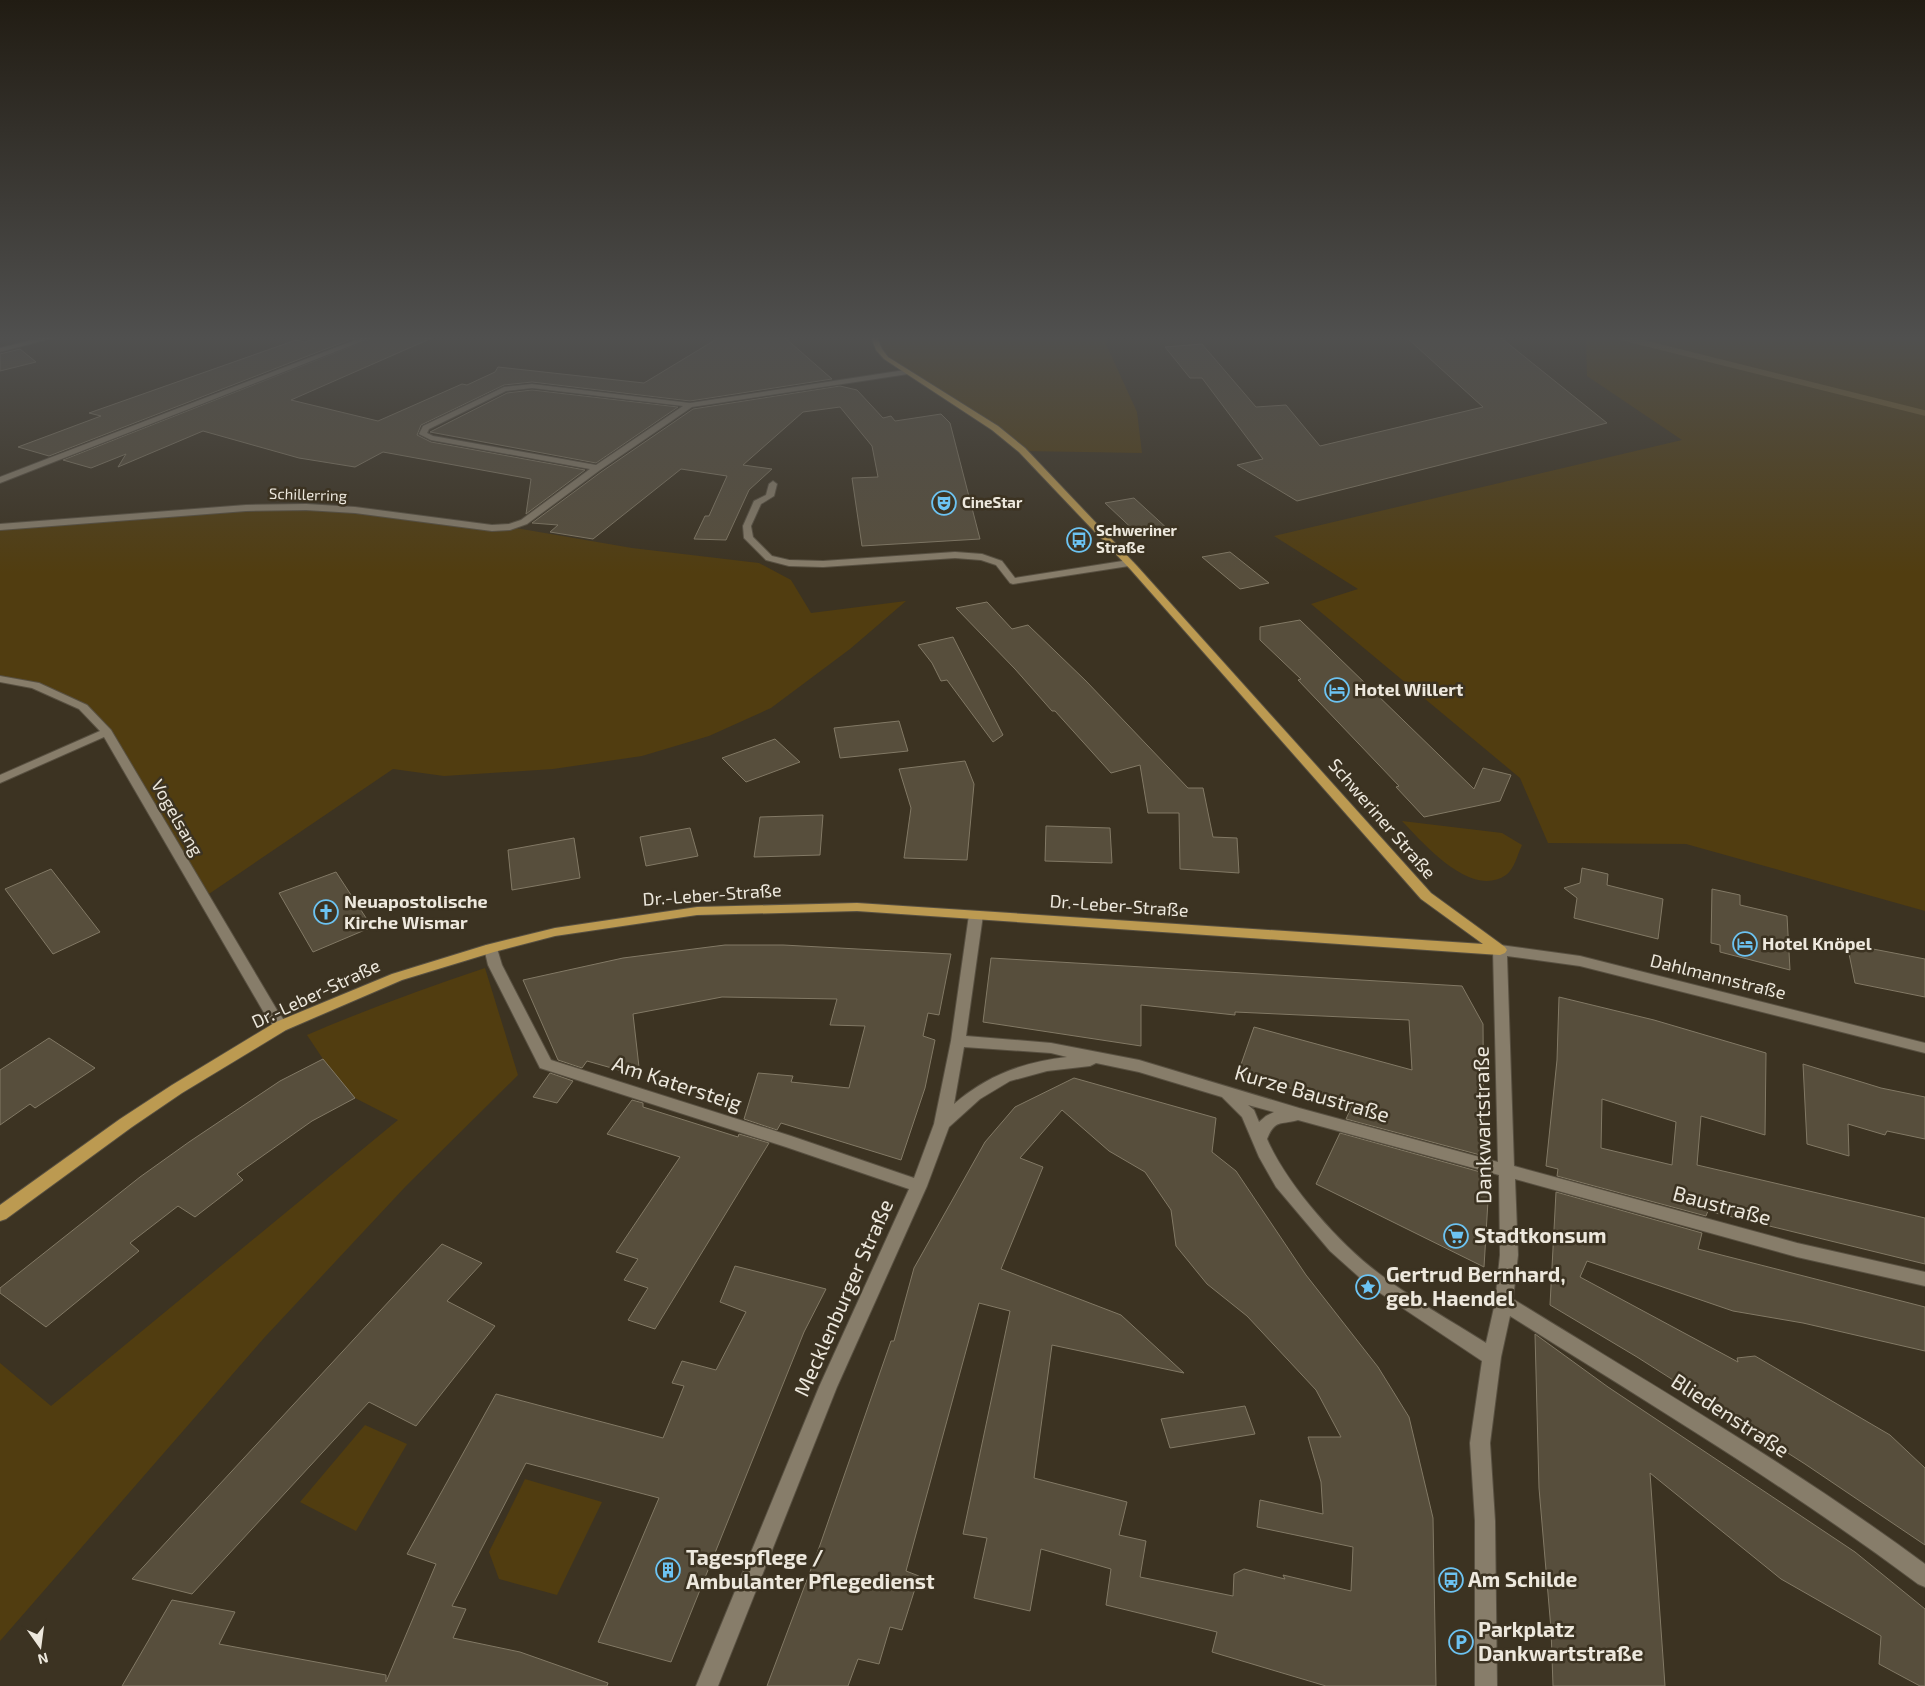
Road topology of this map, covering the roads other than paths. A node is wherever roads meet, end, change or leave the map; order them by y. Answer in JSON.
{"nodes":[{"id":1,"x":166,"y":416,"type":"edge"},
{"id":2,"x":451,"y":416,"type":"edge"},
{"id":3,"x":674,"y":416,"type":"edge"},
{"id":4,"x":975,"y":416,"type":"edge"},
{"id":5,"x":596,"y":468,"type":"junction"},
{"id":6,"x":0,"y":480,"type":"edge"},
{"id":7,"x":773,"y":484,"type":"dead end"},
{"id":8,"x":0,"y":526,"type":"edge"},
{"id":9,"x":1129,"y":563,"type":"junction"},
{"id":10,"x":0,"y":679,"type":"edge"},
{"id":11,"x":107,"y":732,"type":"junction"},
{"id":12,"x":0,"y":779,"type":"edge"},
{"id":13,"x":976,"y":915,"type":"junction"},
{"id":14,"x":491,"y":948,"type":"junction"},
{"id":15,"x":1500,"y":950,"type":"junction"},
{"id":16,"x":281,"y":1026,"type":"junction"},
{"id":17,"x":958,"y":1041,"type":"junction"},
{"id":18,"x":1925,"y":1048,"type":"edge"},
{"id":19,"x":1105,"y":1058,"type":"junction"},
{"id":20,"x":1223,"y":1091,"type":"junction"},
{"id":21,"x":1299,"y":1114,"type":"junction"},
{"id":22,"x":942,"y":1124,"type":"junction"},
{"id":23,"x":1259,"y":1139,"type":"junction"},
{"id":24,"x":1508,"y":1170,"type":"junction"},
{"id":25,"x":919,"y":1186,"type":"junction"},
{"id":26,"x":0,"y":1214,"type":"edge"},
{"id":27,"x":1925,"y":1279,"type":"edge"},
{"id":28,"x":1504,"y":1303,"type":"junction"},
{"id":29,"x":1492,"y":1357,"type":"junction"},
{"id":30,"x":1925,"y":1577,"type":"edge"},
{"id":31,"x":707,"y":1686,"type":"edge"},
{"id":32,"x":1486,"y":1686,"type":"edge"}],
"edges":[{"from":1,"to":6,"type":"street"},
{"from":2,"to":5,"type":"street","name":"Schillerring"},
{"from":3,"to":5,"type":"street","name":"Schillerring"},
{"from":4,"to":9,"type":"main road","name":"Schweriner Straße"},
{"from":5,"to":8,"type":"street","name":"Schillerring"},
{"from":7,"to":9,"type":"street"},
{"from":9,"to":15,"type":"main road","name":"Schweriner Straße"},
{"from":10,"to":11,"type":"street","name":"Vogelsang"},
{"from":11,"to":12,"type":"street"},
{"from":11,"to":16,"type":"street","name":"Vogelsang"},
{"from":13,"to":14,"type":"main road","name":"Dr.-Leber-Straße"},
{"from":13,"to":15,"type":"main road","name":"Dr.-Leber-Straße"},
{"from":13,"to":17,"type":"street","name":"Mecklenburger Straße"},
{"from":14,"to":16,"type":"main road","name":"Dr.-Leber-Straße"},
{"from":14,"to":25,"type":"street","name":"Am Katersteig"},
{"from":15,"to":18,"type":"street","name":"Dahlmannstraße"},
{"from":15,"to":24,"type":"street","name":"Dankwartstraße"},
{"from":16,"to":26,"type":"main road","name":"Dr.-Leber-Straße"},
{"from":17,"to":19,"type":"street","name":"Kurze Baustraße"},
{"from":17,"to":22,"type":"street","name":"Mecklenburger Straße"},
{"from":19,"to":20,"type":"street","name":"Kurze Baustraße"},
{"from":19,"to":22,"type":"street","name":"Kurze Baustraße"},
{"from":20,"to":21,"type":"street","name":"Kurze Baustraße"},
{"from":20,"to":23,"type":"street"},
{"from":21,"to":23,"type":"street"},
{"from":21,"to":24,"type":"street","name":"Kurze Baustraße"},
{"from":22,"to":25,"type":"street","name":"Mecklenburger Straße"},
{"from":23,"to":29,"type":"street"},
{"from":24,"to":27,"type":"street","name":"Baustraße"},
{"from":24,"to":28,"type":"street","name":"Dankwartstraße"},
{"from":25,"to":31,"type":"street","name":"Mecklenburger Straße"},
{"from":28,"to":29,"type":"street","name":"Dankwartstraße"},
{"from":28,"to":30,"type":"street","name":"Bliedenstraße"},
{"from":29,"to":32,"type":"street","name":"Dankwartstraße"}]}
